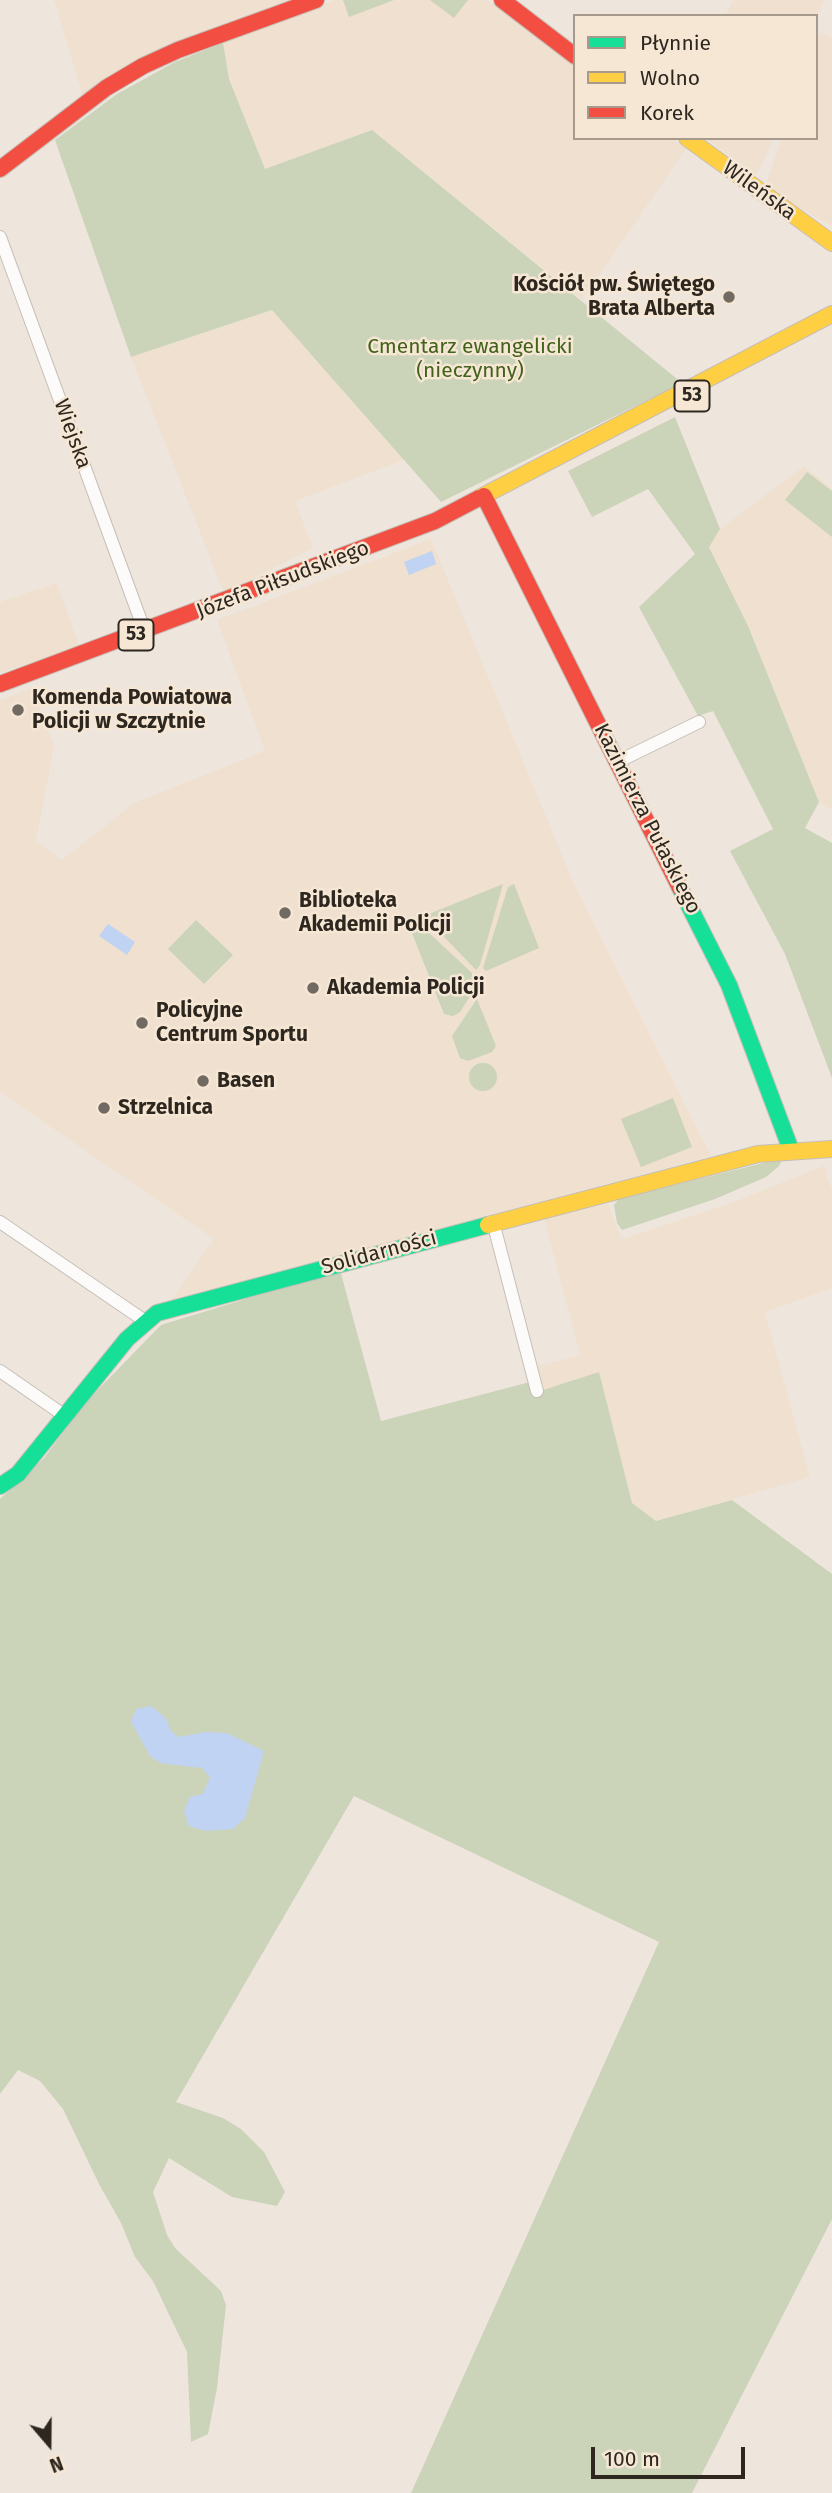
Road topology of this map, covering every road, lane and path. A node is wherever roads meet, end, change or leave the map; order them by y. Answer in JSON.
{"nodes":[{"id":1,"x":316,"y":0,"type":"edge"},
{"id":2,"x":502,"y":0,"type":"edge"},
{"id":3,"x":573,"y":54,"type":"edge"},
{"id":4,"x":690,"y":140,"type":"edge"},
{"id":5,"x":0,"y":169,"type":"edge"},
{"id":6,"x":0,"y":237,"type":"edge"},
{"id":7,"x":832,"y":243,"type":"edge"},
{"id":8,"x":832,"y":314,"type":"edge"},
{"id":9,"x":832,"y":325,"type":"edge"},
{"id":10,"x":559,"y":458,"type":"junction"},
{"id":11,"x":484,"y":496,"type":"junction"},
{"id":12,"x":145,"y":632,"type":"junction"},
{"id":13,"x":0,"y":684,"type":"edge"},
{"id":14,"x":699,"y":722,"type":"dead end"},
{"id":15,"x":617,"y":762,"type":"junction"},
{"id":16,"x":832,"y":1149,"type":"edge"},
{"id":17,"x":791,"y":1150,"type":"junction"},
{"id":18,"x":0,"y":1222,"type":"edge"},
{"id":19,"x":494,"y":1222,"type":"junction"},
{"id":20,"x":145,"y":1321,"type":"junction"},
{"id":21,"x":0,"y":1371,"type":"edge"},
{"id":22,"x":537,"y":1391,"type":"dead end"},
{"id":23,"x":65,"y":1416,"type":"junction"},
{"id":24,"x":0,"y":1486,"type":"edge"}],
"edges":[{"from":1,"to":5,"type":"street"},
{"from":2,"to":3,"type":"street"},
{"from":4,"to":7,"type":"street","name":"Wileńska"},
{"from":6,"to":12,"type":"street","name":"Wiejska"},
{"from":8,"to":10,"type":"street","name":"Józefa Piłsudskiego","number":"53"},
{"from":9,"to":10,"type":"street","name":"Józefa Piłsudskiego","number":"53"},
{"from":10,"to":11,"type":"street","name":"Józefa Piłsudskiego","number":"53"},
{"from":11,"to":12,"type":"street","name":"Józefa Piłsudskiego","number":"53"},
{"from":11,"to":15,"type":"street","name":"Kazimierza Pułaskiego"},
{"from":12,"to":13,"type":"street","name":"Józefa Piłsudskiego","number":"53"},
{"from":14,"to":15,"type":"street"},
{"from":15,"to":17,"type":"street","name":"Kazimierza Pułaskiego"},
{"from":16,"to":17,"type":"street","name":"Solidarności"},
{"from":17,"to":19,"type":"street","name":"Solidarności"},
{"from":18,"to":20,"type":"street"},
{"from":19,"to":20,"type":"street","name":"Solidarności"},
{"from":19,"to":22,"type":"street"},
{"from":20,"to":23,"type":"street","name":"Solidarności"},
{"from":21,"to":23,"type":"street"},
{"from":23,"to":24,"type":"street","name":"Solidarności"}]}
